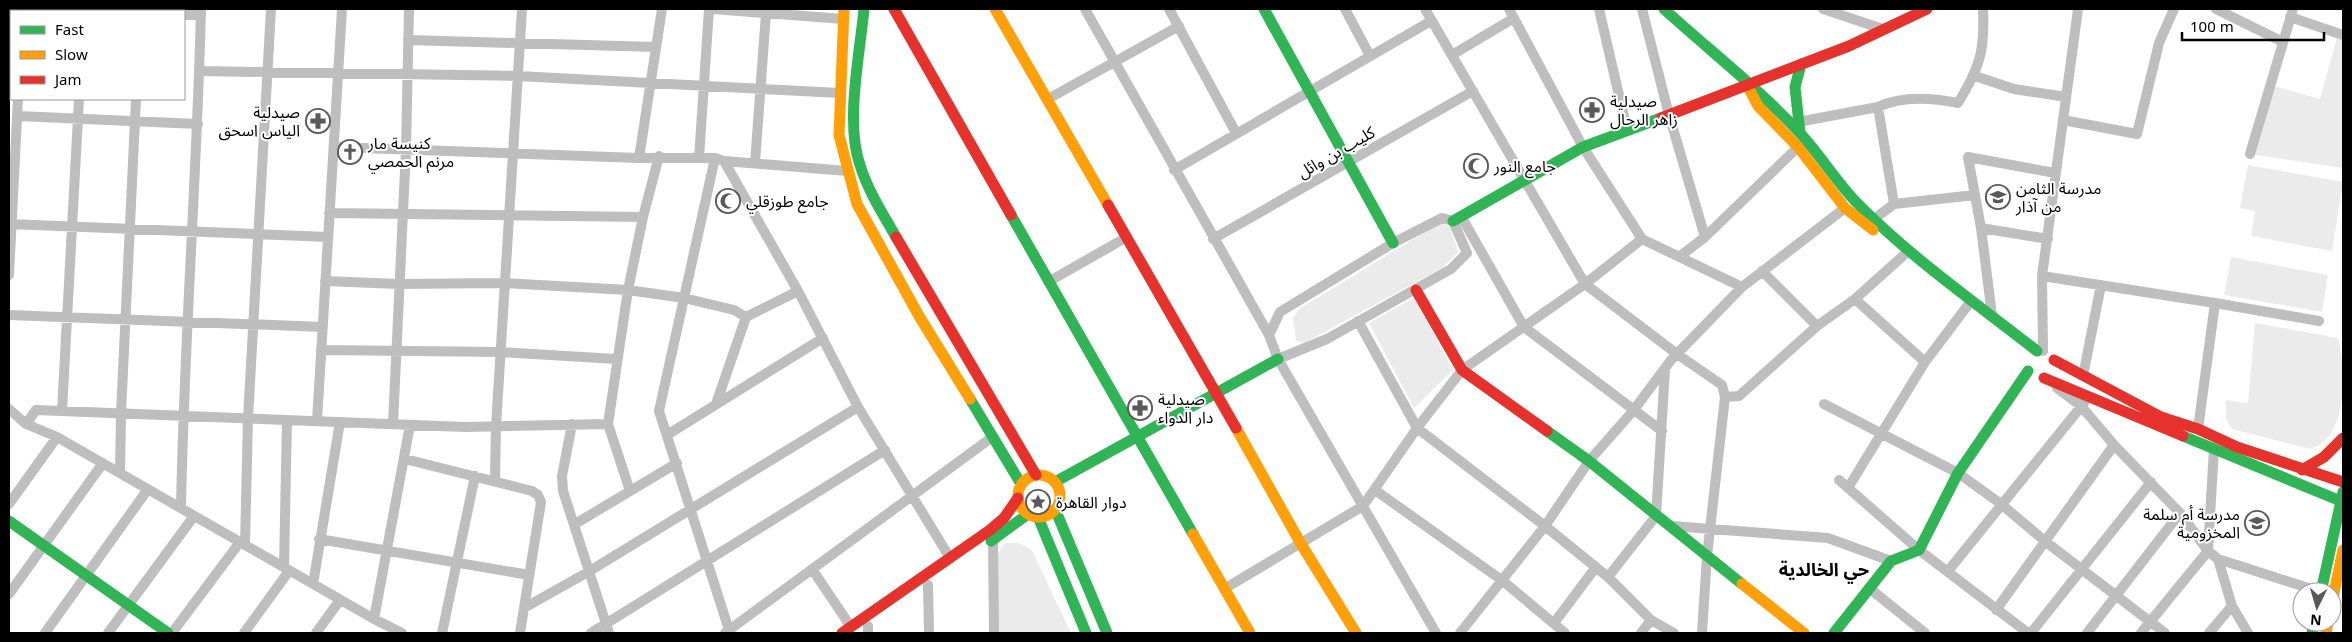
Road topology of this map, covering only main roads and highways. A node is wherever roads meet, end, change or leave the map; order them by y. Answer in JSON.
{"nodes":[{"id":1,"x":864,"y":9,"type":"edge"},
{"id":2,"x":894,"y":9,"type":"edge"},
{"id":3,"x":996,"y":9,"type":"edge"},
{"id":4,"x":1264,"y":9,"type":"edge"},
{"id":5,"x":1664,"y":9,"type":"edge"},
{"id":6,"x":1926,"y":9,"type":"edge"},
{"id":7,"x":843,"y":14,"type":"edge"},
{"id":8,"x":1801,"y":64,"type":"junction"},
{"id":9,"x":1748,"y":85,"type":"junction"},
{"id":10,"x":1799,"y":127,"type":"junction"},
{"id":11,"x":1457,"y":218,"type":"road end"},
{"id":12,"x":1392,"y":243,"type":"road end"},
{"id":13,"x":1416,"y":290,"type":"road end"},
{"id":14,"x":2037,"y":352,"type":"junction"},
{"id":15,"x":1278,"y":359,"type":"road end"},
{"id":16,"x":2054,"y":360,"type":"junction"},
{"id":17,"x":2028,"y":371,"type":"junction"},
{"id":18,"x":2044,"y":378,"type":"junction"},
{"id":19,"x":1217,"y":393,"type":"junction"},
{"id":20,"x":1137,"y":437,"type":"junction"},
{"id":21,"x":2343,"y":438,"type":"edge"},
{"id":22,"x":2302,"y":470,"type":"junction"},
{"id":23,"x":1036,"y":475,"type":"junction"},
{"id":24,"x":1055,"y":482,"type":"junction"},
{"id":25,"x":2343,"y":482,"type":"edge"},
{"id":26,"x":1021,"y":484,"type":"junction"},
{"id":27,"x":2343,"y":488,"type":"edge"},
{"id":28,"x":1018,"y":498,"type":"junction"},
{"id":29,"x":2342,"y":501,"type":"edge"},
{"id":30,"x":1056,"y":509,"type":"junction"},
{"id":31,"x":1033,"y":516,"type":"junction"},
{"id":32,"x":9,"y":521,"type":"edge"},
{"id":33,"x":2343,"y":550,"type":"edge"},
{"id":34,"x":2340,"y":572,"type":"edge"},
{"id":35,"x":2323,"y":582,"type":"edge"},
{"id":36,"x":1235,"y":607,"type":"junction"},
{"id":37,"x":868,"y":630,"type":"edge"},
{"id":38,"x":850,"y":631,"type":"edge"},
{"id":39,"x":170,"y":633,"type":"edge"},
{"id":40,"x":1086,"y":633,"type":"edge"},
{"id":41,"x":1107,"y":633,"type":"edge"},
{"id":42,"x":1241,"y":633,"type":"edge"},
{"id":43,"x":1250,"y":633,"type":"edge"},
{"id":44,"x":1356,"y":633,"type":"edge"},
{"id":45,"x":1804,"y":633,"type":"edge"},
{"id":46,"x":1834,"y":633,"type":"edge"}],
"edges":[{"from":1,"to":23,"type":"main road"},
{"from":2,"to":20,"type":"main road"},
{"from":3,"to":19,"type":"main road"},
{"from":4,"to":12,"type":"main road"},
{"from":5,"to":9,"type":"main road"},
{"from":6,"to":8,"type":"main road"},
{"from":7,"to":26,"type":"main road"},
{"from":8,"to":9,"type":"main road"},
{"from":8,"to":10,"type":"main road"},
{"from":9,"to":10,"type":"main road"},
{"from":9,"to":11,"type":"main road"},
{"from":9,"to":14,"type":"main road"},
{"from":10,"to":14,"type":"main road"},
{"from":13,"to":45,"type":"main road"},
{"from":14,"to":16,"type":"main road"},
{"from":14,"to":17,"type":"main road"},
{"from":15,"to":19,"type":"main road"},
{"from":16,"to":18,"type":"main road"},
{"from":16,"to":22,"type":"main road"},
{"from":17,"to":18,"type":"main road"},
{"from":17,"to":46,"type":"main road"},
{"from":18,"to":29,"type":"main road"},
{"from":19,"to":20,"type":"main road"},
{"from":19,"to":44,"type":"main road"},
{"from":20,"to":24,"type":"main road"},
{"from":20,"to":36,"type":"main road"},
{"from":21,"to":22,"type":"main road"},
{"from":22,"to":25,"type":"main road"},
{"from":23,"to":24,"type":"main road"},
{"from":23,"to":26,"type":"main road"},
{"from":24,"to":30,"type":"main road"},
{"from":26,"to":28,"type":"main road"},
{"from":27,"to":29,"type":"main road"},
{"from":28,"to":31,"type":"main road"},
{"from":28,"to":38,"type":"main road"},
{"from":29,"to":35,"type":"main road"},
{"from":30,"to":31,"type":"main road"},
{"from":30,"to":41,"type":"main road"},
{"from":31,"to":37,"type":"main road"},
{"from":31,"to":40,"type":"main road"},
{"from":32,"to":39,"type":"main road"},
{"from":33,"to":34,"type":"main road"},
{"from":36,"to":42,"type":"main road"},
{"from":36,"to":43,"type":"main road"},
{"from":37,"to":38,"type":"main road"}]}
